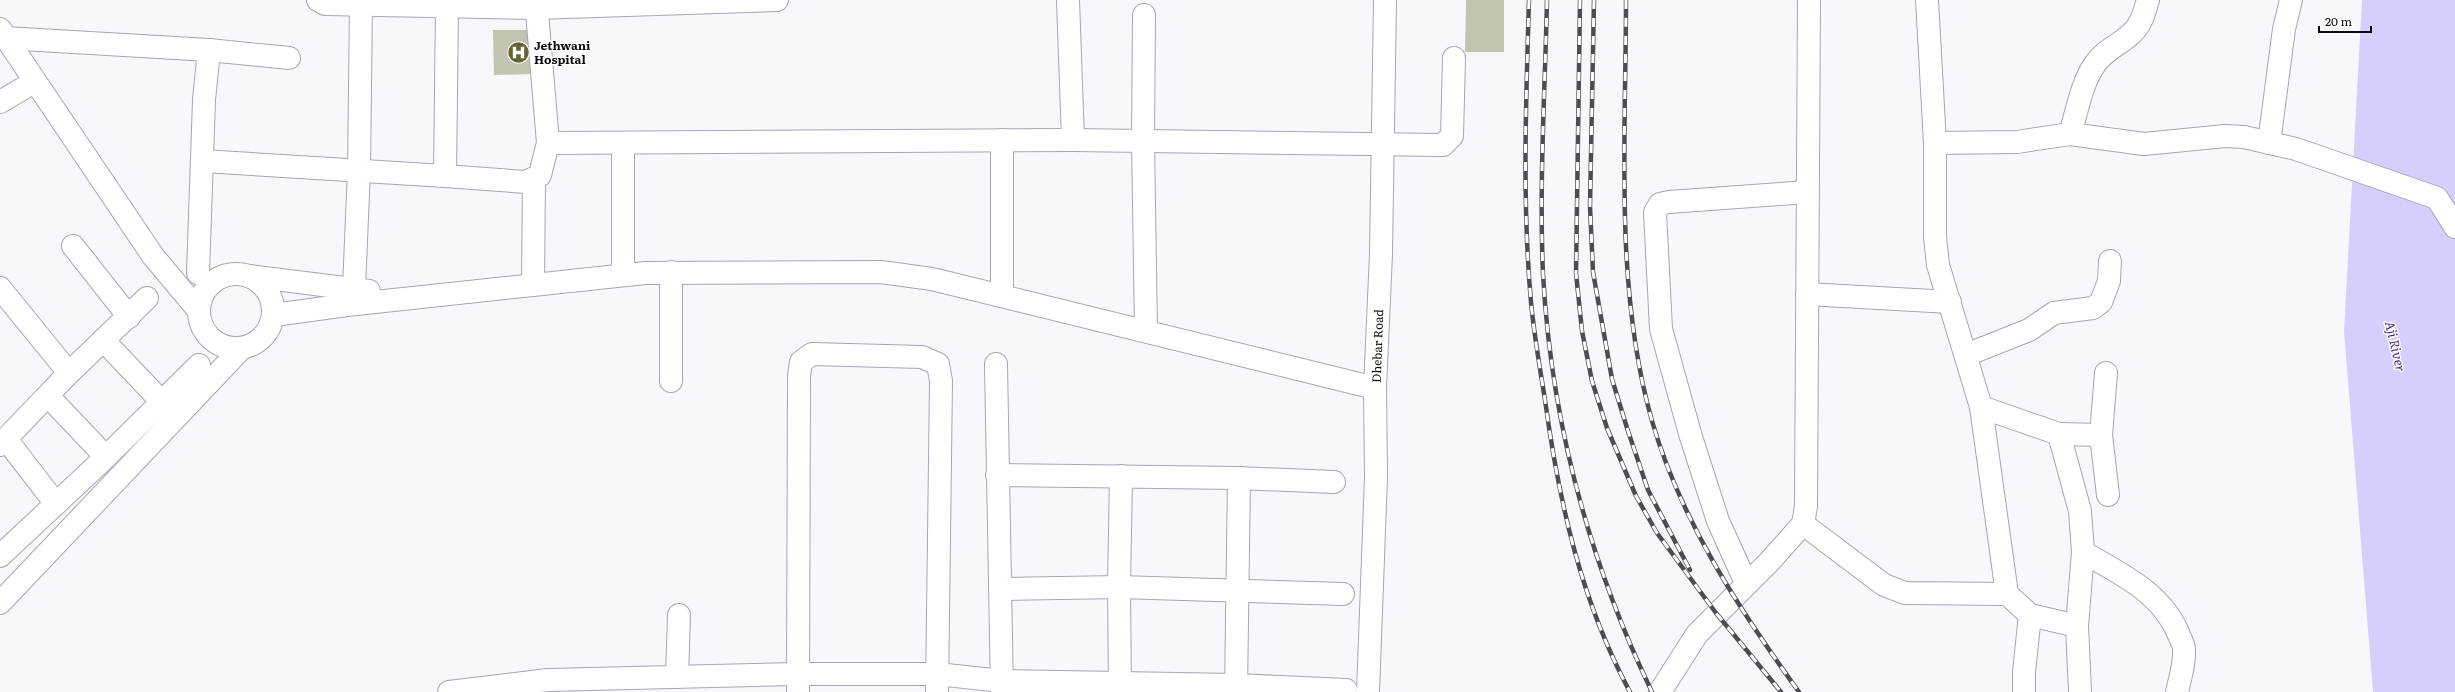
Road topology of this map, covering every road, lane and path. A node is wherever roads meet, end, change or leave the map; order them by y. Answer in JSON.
{"nodes":[{"id":1,"x":318,"y":0,"type":"edge"},
{"id":2,"x":777,"y":0,"type":"edge"},
{"id":3,"x":1068,"y":0,"type":"edge"},
{"id":4,"x":1385,"y":0,"type":"edge"},
{"id":5,"x":1809,"y":0,"type":"edge"},
{"id":6,"x":1927,"y":0,"type":"edge"},
{"id":7,"x":2148,"y":0,"type":"edge"},
{"id":8,"x":2291,"y":0,"type":"edge"},
{"id":9,"x":720,"y":1,"type":"edge"},
{"id":10,"x":361,"y":4,"type":"junction"},
{"id":11,"x":536,"y":4,"type":"edge"},
{"id":12,"x":447,"y":7,"type":"junction"},
{"id":13,"x":1144,"y":16,"type":"dead end"},
{"id":14,"x":2,"y":34,"type":"edge"},
{"id":15,"x":209,"y":50,"type":"junction"},
{"id":16,"x":289,"y":58,"type":"dead end"},
{"id":17,"x":1454,"y":58,"type":"dead end"},
{"id":18,"x":34,"y":82,"type":"junction"},
{"id":19,"x":0,"y":102,"type":"edge"},
{"id":20,"x":2070,"y":134,"type":"junction"},
{"id":21,"x":1002,"y":140,"type":"junction"},
{"id":22,"x":1073,"y":140,"type":"junction"},
{"id":23,"x":1143,"y":140,"type":"junction"},
{"id":24,"x":548,"y":143,"type":"junction"},
{"id":25,"x":623,"y":143,"type":"junction"},
{"id":26,"x":1935,"y":143,"type":"junction"},
{"id":27,"x":2269,"y":143,"type":"junction"},
{"id":28,"x":1383,"y":144,"type":"junction"},
{"id":29,"x":203,"y":161,"type":"junction"},
{"id":30,"x":359,"y":170,"type":"junction"},
{"id":31,"x":445,"y":176,"type":"junction"},
{"id":32,"x":534,"y":179,"type":"junction"},
{"id":33,"x":1807,"y":192,"type":"junction"},
{"id":34,"x":2455,"y":227,"type":"edge"},
{"id":35,"x":73,"y":246,"type":"dead end"},
{"id":36,"x":153,"y":256,"type":"junction"},
{"id":37,"x":2110,"y":261,"type":"dead end"},
{"id":38,"x":671,"y":272,"type":"junction"},
{"id":39,"x":624,"y":275,"type":"junction"},
{"id":40,"x":250,"y":276,"type":"junction"},
{"id":41,"x":205,"y":277,"type":"junction"},
{"id":42,"x":533,"y":285,"type":"junction"},
{"id":43,"x":0,"y":288,"type":"edge"},
{"id":44,"x":354,"y":288,"type":"junction"},
{"id":45,"x":1807,"y":294,"type":"junction"},
{"id":46,"x":1002,"y":296,"type":"junction"},
{"id":47,"x":147,"y":298,"type":"dead end"},
{"id":48,"x":413,"y":298,"type":"junction"},
{"id":49,"x":1950,"y":302,"type":"junction"},
{"id":50,"x":199,"y":311,"type":"junction"},
{"id":51,"x":274,"y":315,"type":"junction"},
{"id":52,"x":130,"y":317,"type":"junction"},
{"id":53,"x":1146,"y":331,"type":"junction"},
{"id":54,"x":103,"y":340,"type":"junction"},
{"id":55,"x":242,"y":348,"type":"junction"},
{"id":56,"x":1966,"y":355,"type":"junction"},
{"id":57,"x":199,"y":364,"type":"dead end"},
{"id":58,"x":996,"y":364,"type":"dead end"},
{"id":59,"x":2106,"y":372,"type":"dead end"},
{"id":60,"x":69,"y":373,"type":"junction"},
{"id":61,"x":671,"y":381,"type":"dead end"},
{"id":62,"x":1375,"y":388,"type":"junction"},
{"id":63,"x":48,"y":396,"type":"junction"},
{"id":64,"x":162,"y":402,"type":"junction"},
{"id":65,"x":1981,"y":407,"type":"junction"},
{"id":66,"x":2059,"y":434,"type":"junction"},
{"id":67,"x":2101,"y":435,"type":"junction"},
{"id":68,"x":3,"y":442,"type":"edge"},
{"id":69,"x":106,"y":457,"type":"junction"},
{"id":70,"x":997,"y":475,"type":"junction"},
{"id":71,"x":1121,"y":476,"type":"junction"},
{"id":72,"x":1239,"y":478,"type":"junction"},
{"id":73,"x":1334,"y":482,"type":"dead end"},
{"id":74,"x":2108,"y":494,"type":"dead end"},
{"id":75,"x":56,"y":504,"type":"junction"},
{"id":76,"x":1803,"y":524,"type":"junction"},
{"id":77,"x":2083,"y":552,"type":"junction"},
{"id":78,"x":0,"y":556,"type":"edge"},
{"id":79,"x":1746,"y":584,"type":"junction"},
{"id":80,"x":1119,"y":587,"type":"junction"},
{"id":81,"x":1002,"y":589,"type":"junction"},
{"id":82,"x":1238,"y":590,"type":"junction"},
{"id":83,"x":1343,"y":594,"type":"dead end"},
{"id":84,"x":2007,"y":594,"type":"junction"},
{"id":85,"x":0,"y":603,"type":"edge"},
{"id":86,"x":679,"y":615,"type":"dead end"},
{"id":87,"x":2030,"y":615,"type":"junction"},
{"id":88,"x":2077,"y":626,"type":"junction"},
{"id":89,"x":677,"y":677,"type":"junction"},
{"id":90,"x":797,"y":683,"type":"edge"},
{"id":91,"x":937,"y":683,"type":"edge"},
{"id":92,"x":1002,"y":686,"type":"edge"},
{"id":93,"x":1120,"y":687,"type":"edge"},
{"id":94,"x":1236,"y":689,"type":"edge"},
{"id":95,"x":1346,"y":690,"type":"dead end"},
{"id":96,"x":449,"y":692,"type":"edge"},
{"id":97,"x":1368,"y":692,"type":"edge"},
{"id":98,"x":1660,"y":692,"type":"edge"},
{"id":99,"x":2024,"y":692,"type":"edge"},
{"id":100,"x":2080,"y":692,"type":"edge"},
{"id":101,"x":2177,"y":692,"type":"edge"}],
"edges":[{"from":1,"to":10,"type":"street"},
{"from":2,"to":9,"type":"street"},
{"from":3,"to":22,"type":"street"},
{"from":4,"to":28,"type":"street","name":"Dhebar Road"},
{"from":5,"to":33,"type":"street"},
{"from":6,"to":26,"type":"street"},
{"from":7,"to":20,"type":"street"},
{"from":8,"to":27,"type":"street"},
{"from":9,"to":11,"type":"street"},
{"from":10,"to":12,"type":"street"},
{"from":10,"to":30,"type":"street"},
{"from":11,"to":12,"type":"street"},
{"from":11,"to":24,"type":"street"},
{"from":12,"to":31,"type":"street"},
{"from":13,"to":23,"type":"street"},
{"from":14,"to":15,"type":"street"},
{"from":14,"to":18,"type":"street"},
{"from":15,"to":16,"type":"street"},
{"from":15,"to":29,"type":"street"},
{"from":17,"to":28,"type":"street"},
{"from":18,"to":19,"type":"street"},
{"from":18,"to":36,"type":"street"},
{"from":20,"to":26,"type":"street"},
{"from":20,"to":27,"type":"street"},
{"from":21,"to":22,"type":"street"},
{"from":21,"to":25,"type":"street"},
{"from":21,"to":46,"type":"street"},
{"from":22,"to":23,"type":"street"},
{"from":23,"to":28,"type":"street"},
{"from":23,"to":53,"type":"street"},
{"from":24,"to":25,"type":"street"},
{"from":24,"to":32,"type":"street"},
{"from":25,"to":39,"type":"street"},
{"from":26,"to":49,"type":"street"},
{"from":27,"to":34,"type":"street"},
{"from":28,"to":62,"type":"street","name":"Dhebar Road"},
{"from":29,"to":30,"type":"street"},
{"from":29,"to":41,"type":"street"},
{"from":30,"to":31,"type":"street"},
{"from":30,"to":44,"type":"street"},
{"from":31,"to":32,"type":"street"},
{"from":32,"to":42,"type":"street"},
{"from":33,"to":45,"type":"street"},
{"from":33,"to":79,"type":"street"},
{"from":35,"to":52,"type":"street"},
{"from":36,"to":41,"type":"street"},
{"from":36,"to":50,"type":"street"},
{"from":37,"to":56,"type":"street"},
{"from":38,"to":39,"type":"street"},
{"from":38,"to":46,"type":"street"},
{"from":38,"to":61,"type":"street"},
{"from":39,"to":42,"type":"street"},
{"from":40,"to":41,"type":"street"},
{"from":40,"to":44,"type":"street"},
{"from":40,"to":51,"type":"street"},
{"from":41,"to":50,"type":"street"},
{"from":42,"to":48,"type":"street"},
{"from":43,"to":60,"type":"street"},
{"from":44,"to":48,"type":"street"},
{"from":45,"to":49,"type":"street"},
{"from":45,"to":76,"type":"street"},
{"from":46,"to":53,"type":"street"},
{"from":47,"to":52,"type":"street"},
{"from":48,"to":51,"type":"street"},
{"from":49,"to":56,"type":"street"},
{"from":50,"to":55,"type":"street"},
{"from":51,"to":55,"type":"street"},
{"from":52,"to":54,"type":"street"},
{"from":53,"to":62,"type":"street"},
{"from":54,"to":60,"type":"street"},
{"from":54,"to":64,"type":"street"},
{"from":55,"to":85,"type":"street"},
{"from":56,"to":65,"type":"street"},
{"from":57,"to":64,"type":"street"},
{"from":58,"to":70,"type":"street"},
{"from":59,"to":67,"type":"street"},
{"from":60,"to":63,"type":"street"},
{"from":62,"to":97,"type":"street","name":"Dhebar Road"},
{"from":63,"to":68,"type":"street"},
{"from":63,"to":69,"type":"street"},
{"from":64,"to":69,"type":"street"},
{"from":65,"to":66,"type":"street"},
{"from":65,"to":84,"type":"street"},
{"from":66,"to":67,"type":"street"},
{"from":66,"to":77,"type":"street"},
{"from":67,"to":74,"type":"street"},
{"from":68,"to":75,"type":"street"},
{"from":69,"to":75,"type":"street"},
{"from":70,"to":71,"type":"street"},
{"from":70,"to":81,"type":"street"},
{"from":71,"to":72,"type":"street"},
{"from":71,"to":80,"type":"street"},
{"from":72,"to":73,"type":"street"},
{"from":72,"to":82,"type":"street"},
{"from":75,"to":78,"type":"street"},
{"from":76,"to":79,"type":"street"},
{"from":76,"to":84,"type":"street"},
{"from":77,"to":88,"type":"street"},
{"from":77,"to":101,"type":"street"},
{"from":79,"to":98,"type":"street"},
{"from":80,"to":81,"type":"street"},
{"from":80,"to":82,"type":"street"},
{"from":80,"to":93,"type":"street"},
{"from":81,"to":92,"type":"street"},
{"from":82,"to":83,"type":"street"},
{"from":82,"to":94,"type":"street"},
{"from":84,"to":87,"type":"street"},
{"from":86,"to":89,"type":"street"},
{"from":87,"to":88,"type":"street"},
{"from":87,"to":99,"type":"street"},
{"from":88,"to":100,"type":"street"},
{"from":89,"to":90,"type":"street"},
{"from":89,"to":96,"type":"street"},
{"from":90,"to":91,"type":"street"},
{"from":90,"to":91,"type":"street"},
{"from":91,"to":92,"type":"street"},
{"from":92,"to":93,"type":"street"},
{"from":93,"to":94,"type":"street"},
{"from":94,"to":95,"type":"street"}]}
